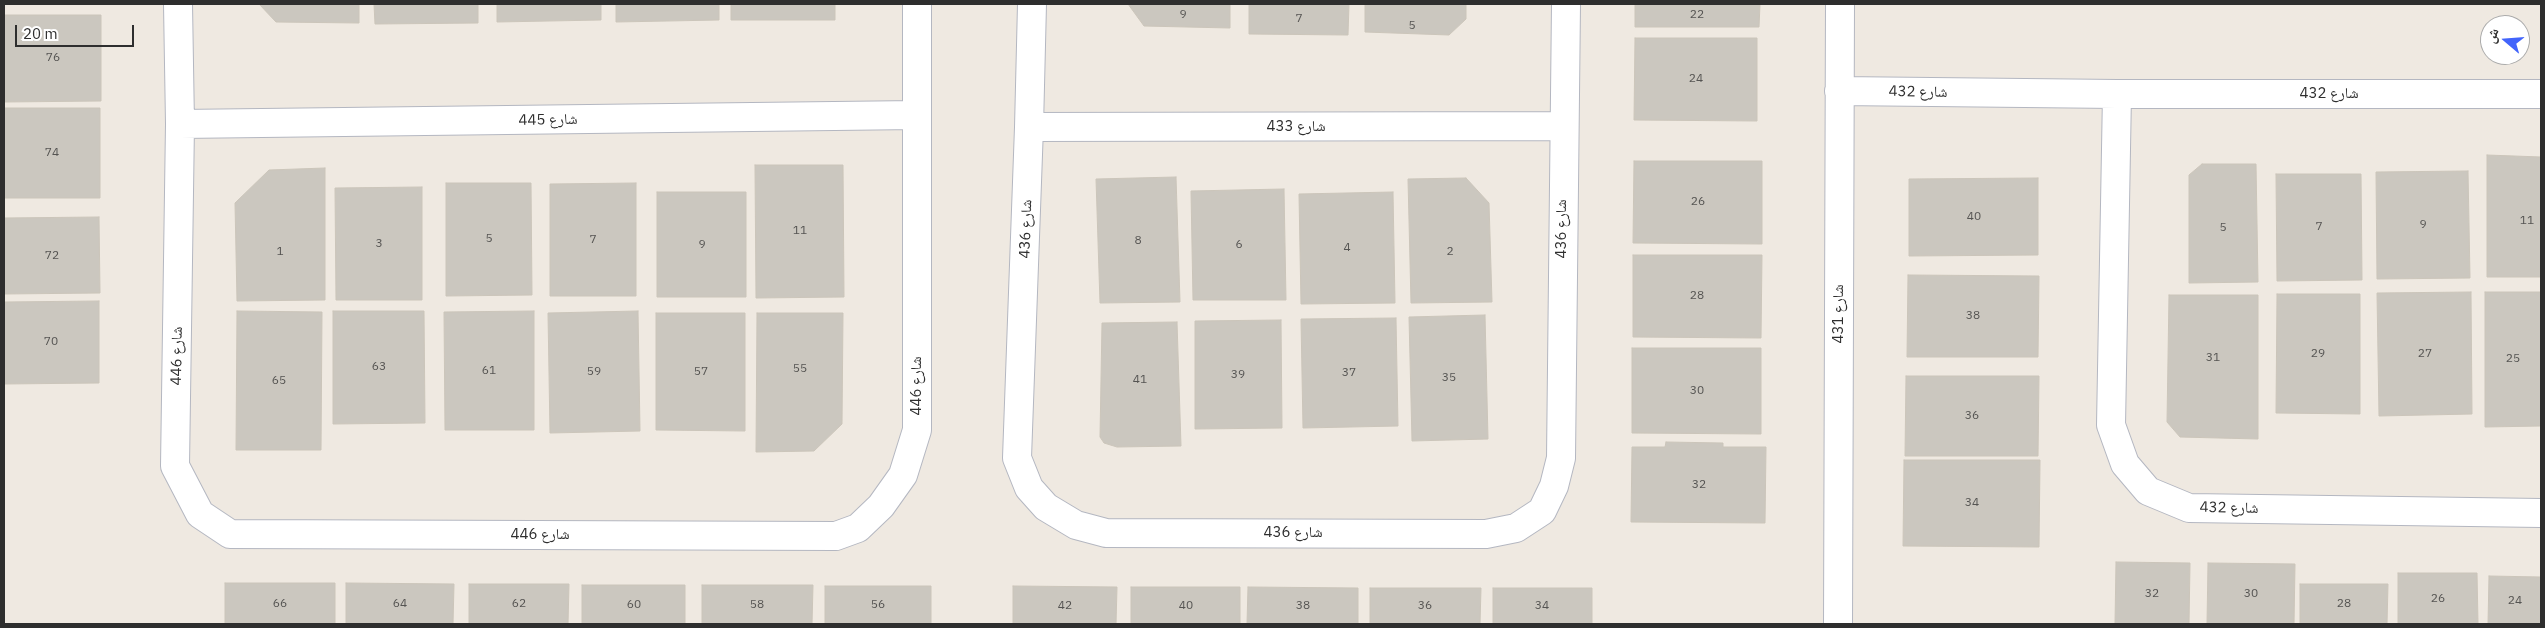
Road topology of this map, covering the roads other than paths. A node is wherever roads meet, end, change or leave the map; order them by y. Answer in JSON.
{"nodes":[{"id":1,"x":178,"y":4,"type":"edge"},
{"id":2,"x":917,"y":4,"type":"edge"},
{"id":3,"x":1032,"y":4,"type":"edge"},
{"id":4,"x":1566,"y":4,"type":"edge"},
{"id":5,"x":1840,"y":4,"type":"edge"},
{"id":6,"x":1839,"y":91,"type":"junction"},
{"id":7,"x":2117,"y":94,"type":"junction"},
{"id":8,"x":2541,"y":94,"type":"edge"},
{"id":9,"x":916,"y":115,"type":"junction"},
{"id":10,"x":180,"y":124,"type":"junction"},
{"id":11,"x":1563,"y":126,"type":"junction"},
{"id":12,"x":1030,"y":127,"type":"junction"},
{"id":13,"x":2541,"y":513,"type":"edge"},
{"id":14,"x":1838,"y":624,"type":"edge"}],
"edges":[{"from":1,"to":10,"type":"street","name":"شارع 446"},
{"from":2,"to":9,"type":"street","name":"شارع 446"},
{"from":3,"to":12,"type":"street","name":"شارع 436"},
{"from":4,"to":11,"type":"street","name":"شارع 436"},
{"from":5,"to":6,"type":"street","name":"شارع 431"},
{"from":6,"to":7,"type":"street","name":"شارع 432"},
{"from":6,"to":14,"type":"street","name":"شارع 431"},
{"from":7,"to":8,"type":"street","name":"شارع 432"},
{"from":7,"to":13,"type":"street","name":"شارع 432"},
{"from":9,"to":10,"type":"street","name":"شارع 445"},
{"from":9,"to":10,"type":"street","name":"شارع 446"},
{"from":11,"to":12,"type":"street","name":"شارع 433"},
{"from":11,"to":12,"type":"street","name":"شارع 436"}]}
